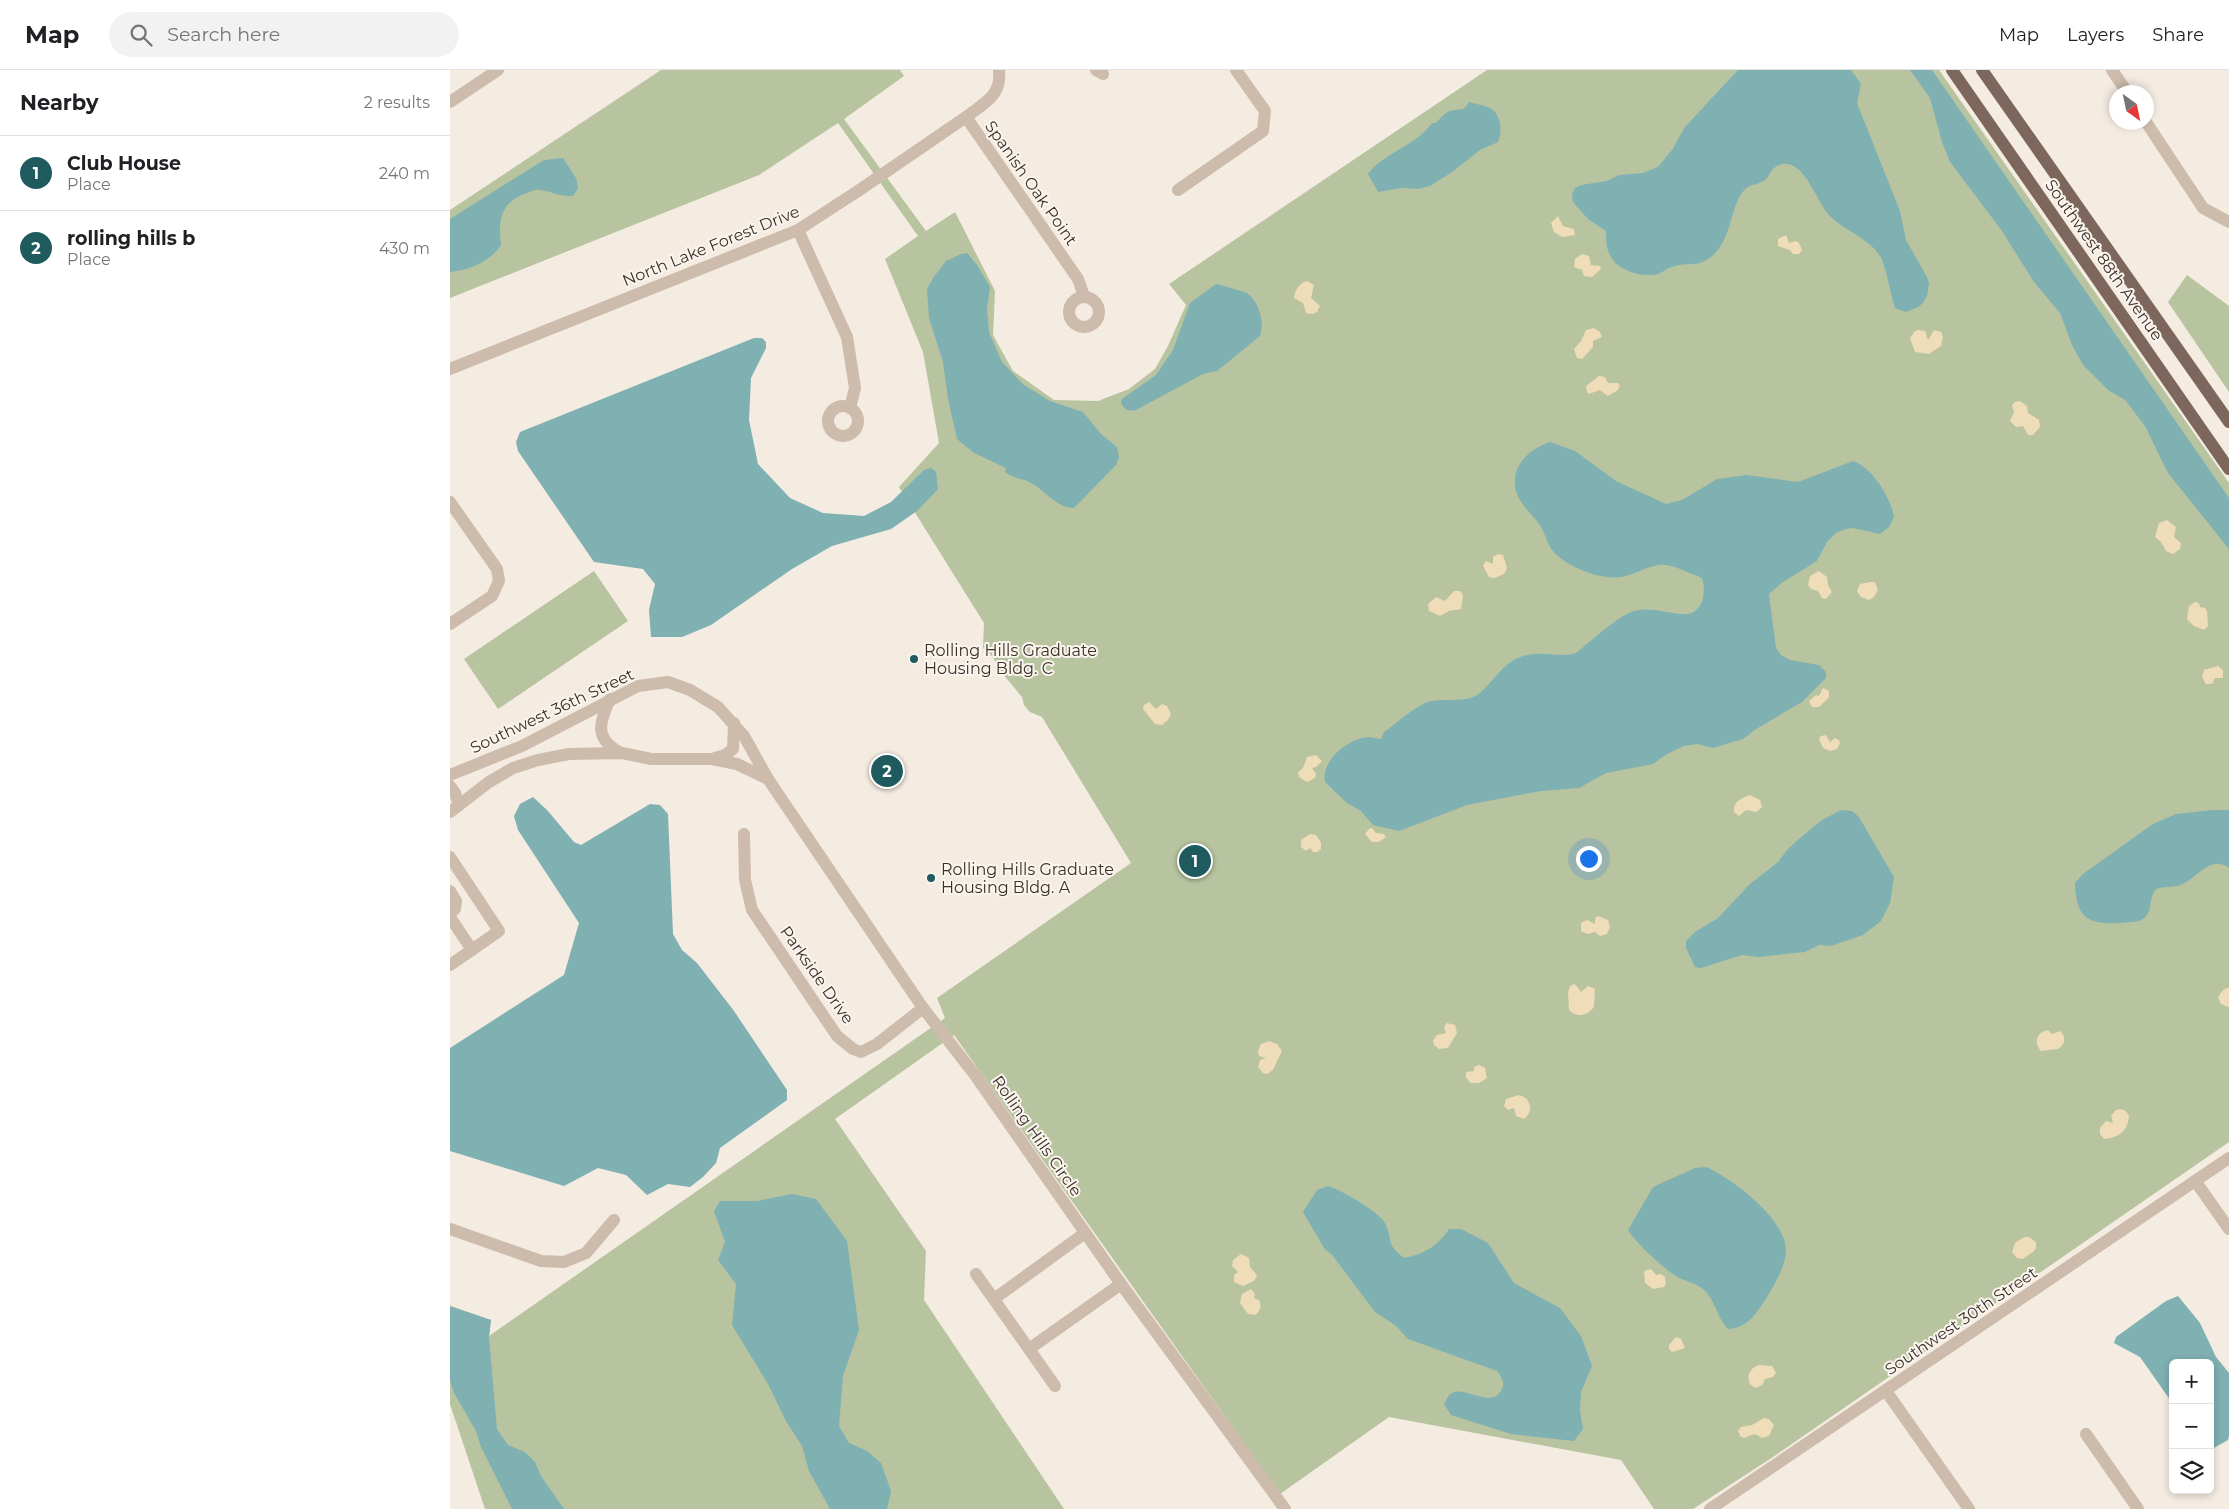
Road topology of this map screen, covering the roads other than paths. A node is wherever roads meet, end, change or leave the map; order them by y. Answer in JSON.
{"nodes":[{"id":1,"x":498,"y":70,"type":"edge"},
{"id":2,"x":999,"y":70,"type":"edge"},
{"id":3,"x":1236,"y":70,"type":"edge"},
{"id":4,"x":1952,"y":70,"type":"edge"},
{"id":5,"x":1982,"y":70,"type":"edge"},
{"id":6,"x":2112,"y":70,"type":"edge"},
{"id":7,"x":2122,"y":85,"type":"edge"},
{"id":8,"x":450,"y":102,"type":"edge"},
{"id":9,"x":966,"y":117,"type":"junction"},
{"id":10,"x":2151,"y":130,"type":"edge"},
{"id":11,"x":1178,"y":190,"type":"dead end"},
{"id":12,"x":2229,"y":222,"type":"edge"},
{"id":13,"x":798,"y":230,"type":"junction"},
{"id":14,"x":1084,"y":296,"type":"dead end"},
{"id":15,"x":450,"y":369,"type":"edge"},
{"id":16,"x":850,"y":408,"type":"dead end"},
{"id":17,"x":2229,"y":422,"type":"edge"},
{"id":18,"x":2229,"y":469,"type":"edge"},
{"id":19,"x":450,"y":502,"type":"edge"},
{"id":20,"x":450,"y":624,"type":"edge"},
{"id":21,"x":610,"y":699,"type":"junction"},
{"id":22,"x":734,"y":723,"type":"junction"},
{"id":23,"x":622,"y":753,"type":"junction"},
{"id":24,"x":712,"y":759,"type":"junction"},
{"id":25,"x":450,"y":775,"type":"edge"},
{"id":26,"x":768,"y":778,"type":"junction"},
{"id":27,"x":450,"y":786,"type":"edge"},
{"id":28,"x":454,"y":809,"type":"edge"},
{"id":29,"x":744,"y":834,"type":"dead end"},
{"id":30,"x":450,"y":856,"type":"edge"},
{"id":31,"x":450,"y":891,"type":"edge"},
{"id":32,"x":450,"y":915,"type":"edge"},
{"id":33,"x":472,"y":950,"type":"junction"},
{"id":34,"x":450,"y":965,"type":"edge"},
{"id":35,"x":923,"y":1008,"type":"junction"},
{"id":36,"x":2229,"y":1158,"type":"edge"},
{"id":37,"x":2196,"y":1182,"type":"junction"},
{"id":38,"x":614,"y":1220,"type":"dead end"},
{"id":39,"x":450,"y":1229,"type":"edge"},
{"id":40,"x":2229,"y":1229,"type":"edge"},
{"id":41,"x":1086,"y":1234,"type":"junction"},
{"id":42,"x":976,"y":1274,"type":"dead end"},
{"id":43,"x":1121,"y":1284,"type":"junction"},
{"id":44,"x":994,"y":1299,"type":"junction"},
{"id":45,"x":1030,"y":1349,"type":"junction"},
{"id":46,"x":1055,"y":1386,"type":"dead end"},
{"id":47,"x":1886,"y":1391,"type":"junction"},
{"id":48,"x":2086,"y":1434,"type":"dead end"},
{"id":49,"x":1285,"y":1509,"type":"edge"},
{"id":50,"x":1710,"y":1509,"type":"edge"},
{"id":51,"x":1969,"y":1509,"type":"edge"},
{"id":52,"x":2138,"y":1509,"type":"edge"}],
"edges":[{"from":1,"to":8,"type":"street"},
{"from":2,"to":9,"type":"street","name":"Spanish Oak Point"},
{"from":3,"to":11,"type":"street"},
{"from":4,"to":18,"type":"main road","name":"Southwest 88th Avenue"},
{"from":5,"to":17,"type":"main road","name":"Southwest 88th Avenue"},
{"from":6,"to":7,"type":"street"},
{"from":9,"to":13,"type":"street","name":"North Lake Forest Drive"},
{"from":9,"to":14,"type":"street","name":"Spanish Oak Point"},
{"from":10,"to":12,"type":"street"},
{"from":13,"to":15,"type":"street","name":"North Lake Forest Drive"},
{"from":13,"to":16,"type":"street"},
{"from":19,"to":20,"type":"street"},
{"from":21,"to":22,"type":"street","name":"Southwest 36th Street"},
{"from":21,"to":23,"type":"street"},
{"from":21,"to":25,"type":"street","name":"Southwest 36th Street"},
{"from":22,"to":24,"type":"street"},
{"from":22,"to":26,"type":"street","name":"Southwest 36th Street"},
{"from":23,"to":24,"type":"street"},
{"from":23,"to":28,"type":"street"},
{"from":24,"to":26,"type":"street"},
{"from":26,"to":35,"type":"street","name":"Rolling Hills Circle"},
{"from":27,"to":28,"type":"street"},
{"from":29,"to":35,"type":"street","name":"Parkside Drive"},
{"from":30,"to":33,"type":"street"},
{"from":31,"to":32,"type":"street"},
{"from":32,"to":33,"type":"street"},
{"from":33,"to":34,"type":"street"},
{"from":35,"to":41,"type":"street","name":"Rolling Hills Circle"},
{"from":36,"to":37,"type":"street","name":"Southwest 30th Street"},
{"from":37,"to":40,"type":"street"},
{"from":37,"to":47,"type":"street","name":"Southwest 30th Street"},
{"from":38,"to":39,"type":"street"},
{"from":41,"to":43,"type":"street","name":"Rolling Hills Circle"},
{"from":41,"to":44,"type":"street"},
{"from":42,"to":44,"type":"street"},
{"from":43,"to":45,"type":"street"},
{"from":43,"to":49,"type":"street","name":"Rolling Hills Circle"},
{"from":44,"to":45,"type":"street"},
{"from":45,"to":46,"type":"street"},
{"from":47,"to":50,"type":"street","name":"Southwest 30th Street"},
{"from":47,"to":51,"type":"street"},
{"from":48,"to":52,"type":"street"}]}
